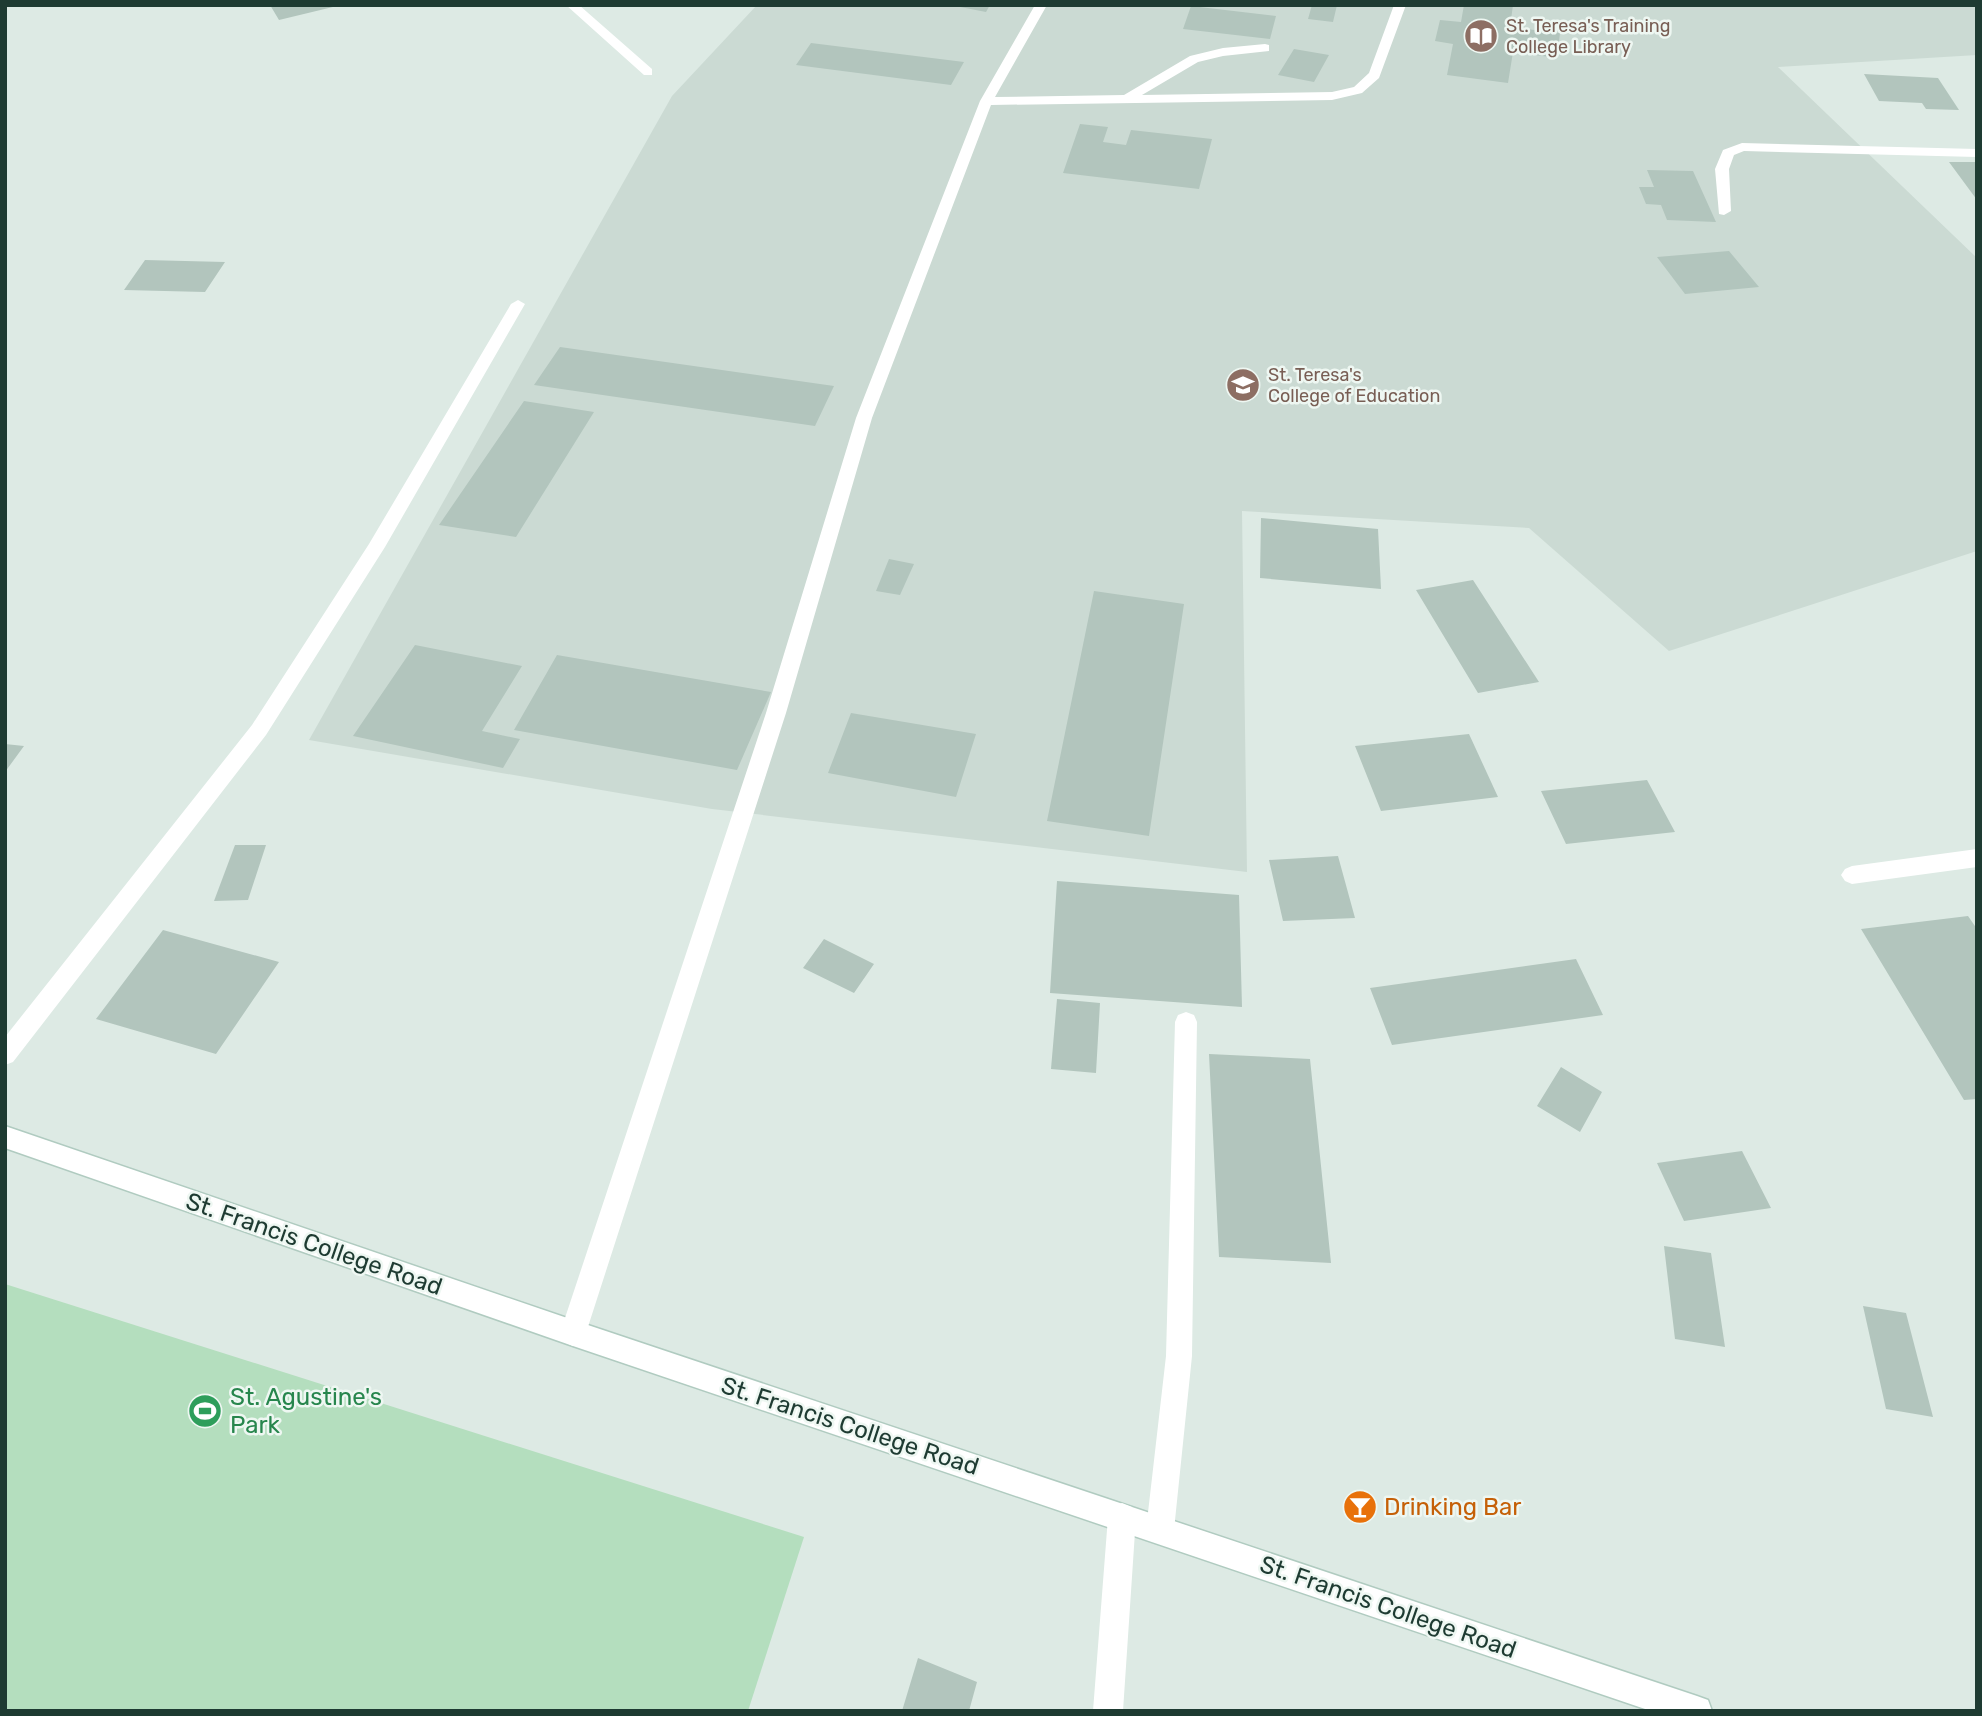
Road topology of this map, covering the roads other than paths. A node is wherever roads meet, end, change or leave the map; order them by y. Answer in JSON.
{"nodes":[{"id":1,"x":572,"y":5,"type":"edge"},
{"id":2,"x":1041,"y":5,"type":"edge"},
{"id":3,"x":1400,"y":5,"type":"edge"},
{"id":4,"x":1265,"y":48,"type":"dead end"},
{"id":5,"x":648,"y":72,"type":"dead end"},
{"id":6,"x":1123,"y":100,"type":"junction"},
{"id":7,"x":986,"y":101,"type":"junction"},
{"id":8,"x":1977,"y":153,"type":"edge"},
{"id":9,"x":1724,"y":211,"type":"dead end"},
{"id":10,"x":518,"y":304,"type":"dead end"},
{"id":11,"x":1977,"y":858,"type":"edge"},
{"id":12,"x":1852,"y":876,"type":"dead end"},
{"id":13,"x":1186,"y":1022,"type":"dead end"},
{"id":14,"x":5,"y":1055,"type":"edge"},
{"id":15,"x":5,"y":1137,"type":"edge"},
{"id":16,"x":573,"y":1334,"type":"junction"},
{"id":17,"x":1122,"y":1517,"type":"junction"},
{"id":18,"x":1160,"y":1530,"type":"junction"},
{"id":19,"x":1108,"y":1711,"type":"edge"},
{"id":20,"x":1697,"y":1711,"type":"edge"}],
"edges":[{"from":1,"to":5,"type":"street"},
{"from":2,"to":7,"type":"street"},
{"from":3,"to":6,"type":"street"},
{"from":4,"to":6,"type":"street"},
{"from":6,"to":7,"type":"street"},
{"from":7,"to":16,"type":"street"},
{"from":8,"to":9,"type":"street"},
{"from":10,"to":14,"type":"street"},
{"from":11,"to":12,"type":"street"},
{"from":13,"to":18,"type":"street"},
{"from":15,"to":16,"type":"street","name":"St. Francis College Road"},
{"from":16,"to":17,"type":"street","name":"St. Francis College Road"},
{"from":17,"to":18,"type":"street","name":"St. Francis College Road"},
{"from":17,"to":19,"type":"street"},
{"from":18,"to":20,"type":"street","name":"St. Francis College Road"}]}
